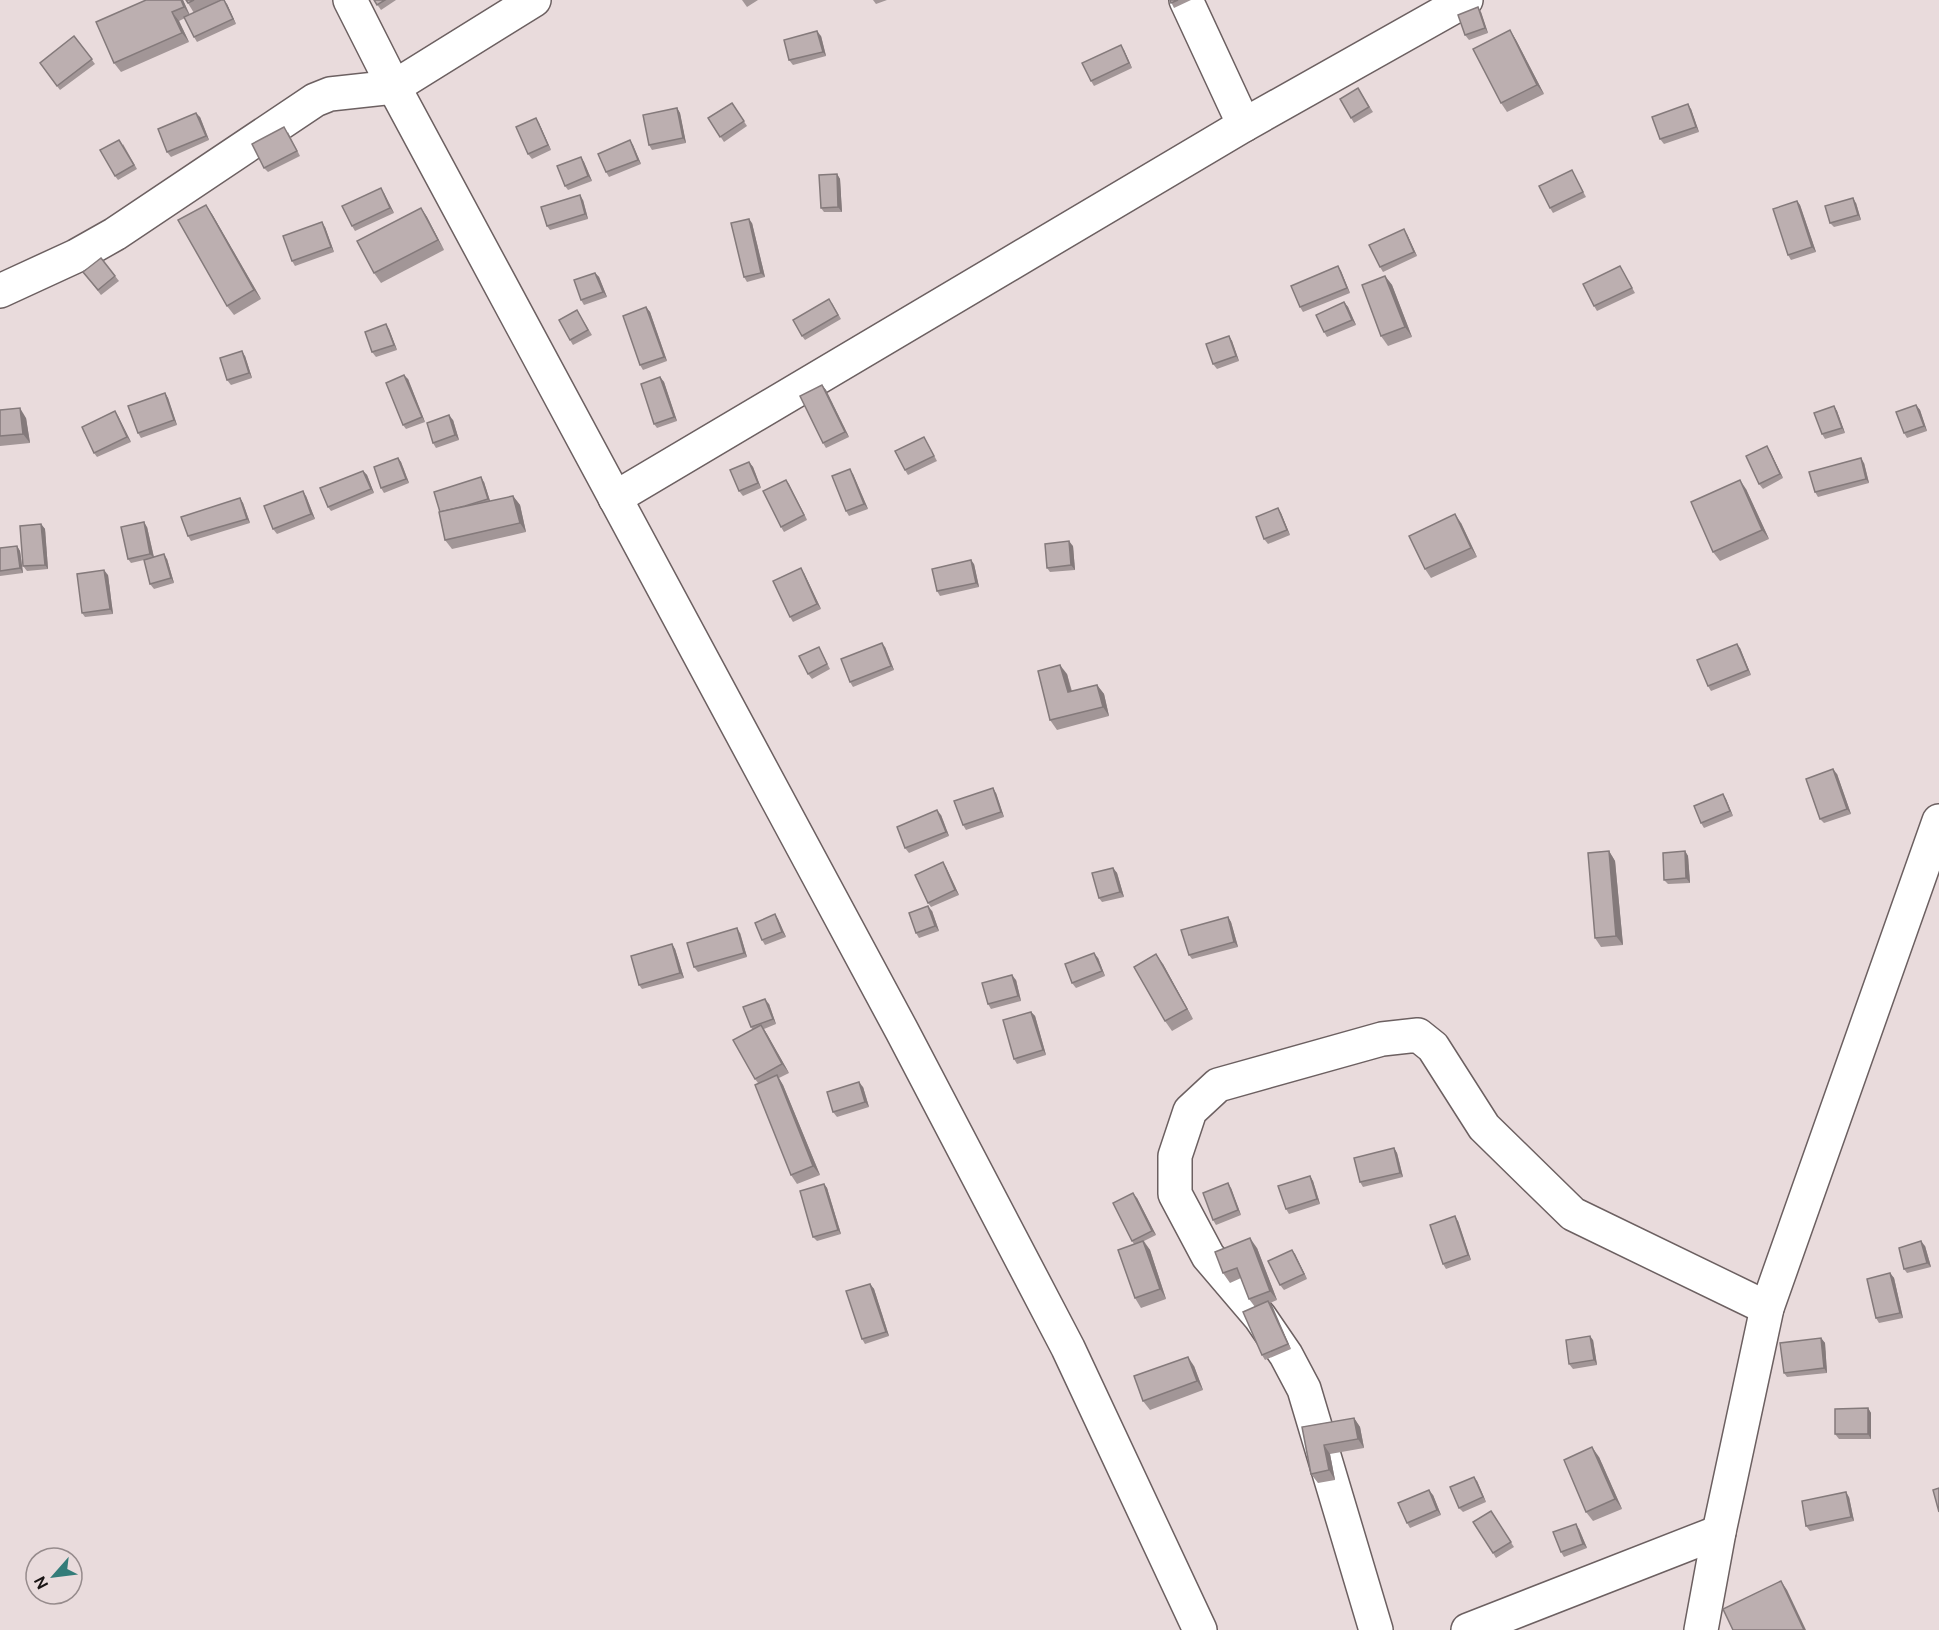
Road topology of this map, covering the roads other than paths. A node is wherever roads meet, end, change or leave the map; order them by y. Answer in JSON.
{"nodes":[{"id":1,"x":350,"y":0,"type":"edge"},
{"id":2,"x":534,"y":0,"type":"edge"},
{"id":3,"x":1186,"y":0,"type":"edge"},
{"id":4,"x":1466,"y":0,"type":"edge"},
{"id":5,"x":394,"y":87,"type":"junction"},
{"id":6,"x":1244,"y":125,"type":"junction"},
{"id":7,"x":0,"y":291,"type":"edge"},
{"id":8,"x":615,"y":498,"type":"junction"},
{"id":9,"x":1939,"y":821,"type":"edge"},
{"id":10,"x":1767,"y":1308,"type":"junction"},
{"id":11,"x":1719,"y":1533,"type":"junction"},
{"id":12,"x":1200,"y":1630,"type":"edge"},
{"id":13,"x":1376,"y":1630,"type":"edge"},
{"id":14,"x":1468,"y":1630,"type":"edge"},
{"id":15,"x":1701,"y":1630,"type":"edge"}],
"edges":[{"from":1,"to":5,"type":"street"},
{"from":2,"to":5,"type":"street"},
{"from":3,"to":6,"type":"street"},
{"from":4,"to":6,"type":"street"},
{"from":5,"to":7,"type":"street"},
{"from":5,"to":8,"type":"street"},
{"from":6,"to":8,"type":"street"},
{"from":8,"to":12,"type":"street"},
{"from":9,"to":10,"type":"street"},
{"from":10,"to":11,"type":"street"},
{"from":10,"to":13,"type":"street"},
{"from":11,"to":14,"type":"street"},
{"from":11,"to":15,"type":"street"}]}
